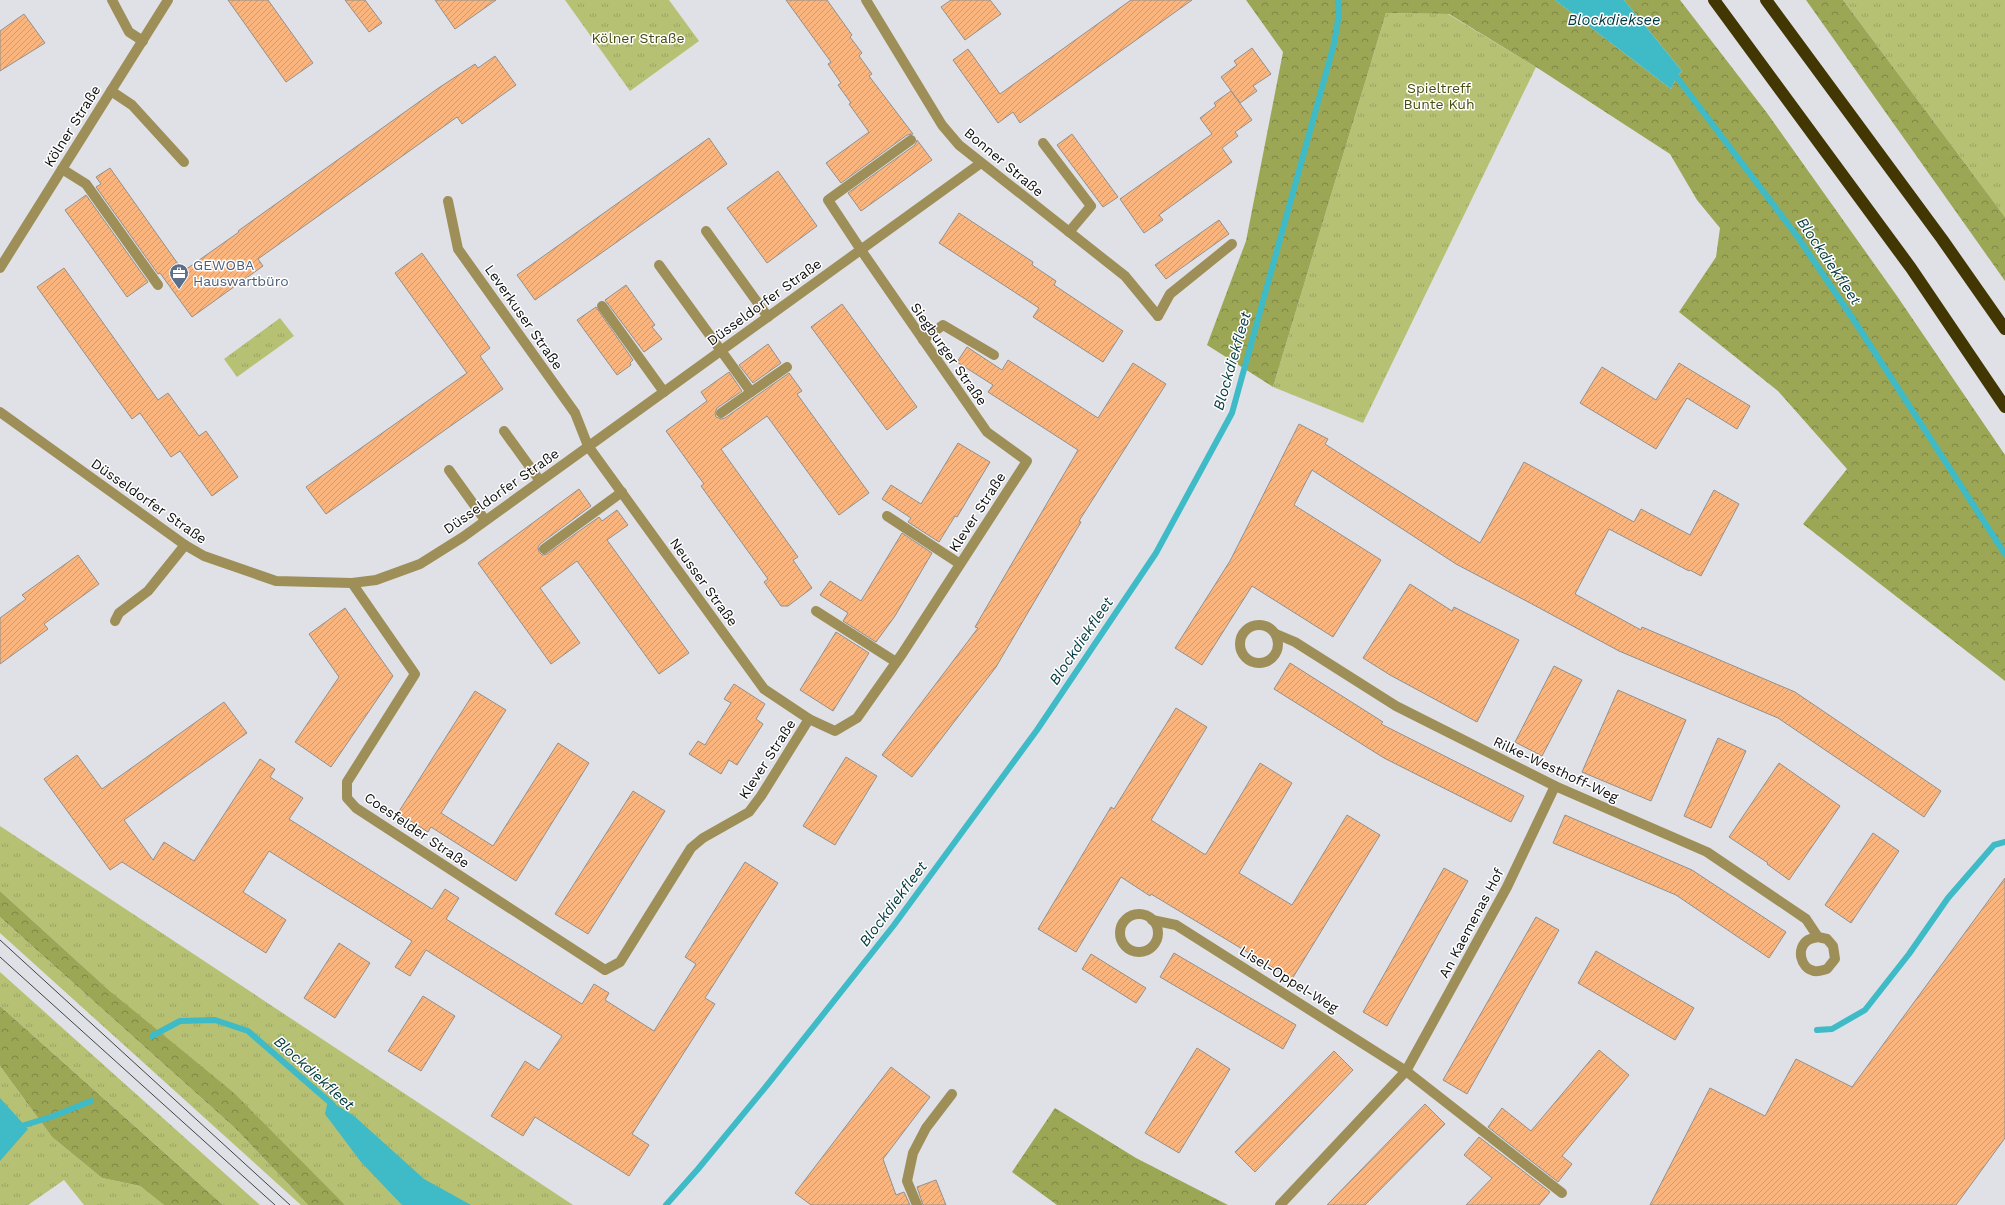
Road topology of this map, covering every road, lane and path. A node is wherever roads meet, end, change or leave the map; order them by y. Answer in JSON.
{"nodes":[{"id":1,"x":112,"y":0,"type":"edge"},
{"id":2,"x":168,"y":0,"type":"edge"},
{"id":3,"x":866,"y":0,"type":"edge"},
{"id":4,"x":1714,"y":0,"type":"edge"},
{"id":5,"x":1766,"y":0,"type":"edge"},
{"id":6,"x":142,"y":41,"type":"junction"},
{"id":7,"x":111,"y":91,"type":"junction"},
{"id":8,"x":911,"y":140,"type":"dead end"},
{"id":9,"x":1043,"y":143,"type":"dead end"},
{"id":10,"x":184,"y":162,"type":"dead end"},
{"id":11,"x":980,"y":163,"type":"junction"},
{"id":12,"x":62,"y":169,"type":"junction"},
{"id":13,"x":448,"y":200,"type":"dead end"},
{"id":14,"x":706,"y":231,"type":"dead end"},
{"id":15,"x":1069,"y":232,"type":"junction"},
{"id":16,"x":1232,"y":244,"type":"dead end"},
{"id":17,"x":861,"y":250,"type":"junction"},
{"id":18,"x":659,"y":266,"type":"dead end"},
{"id":19,"x":0,"y":268,"type":"edge"},
{"id":20,"x":158,"y":285,"type":"dead end"},
{"id":21,"x":602,"y":306,"type":"dead end"},
{"id":22,"x":768,"y":317,"type":"junction"},
{"id":23,"x":2005,"y":329,"type":"edge"},
{"id":24,"x":923,"y":340,"type":"junction"},
{"id":25,"x":721,"y":350,"type":"junction"},
{"id":26,"x":994,"y":355,"type":"dead end"},
{"id":27,"x":787,"y":367,"type":"dead end"},
{"id":28,"x":664,"y":392,"type":"junction"},
{"id":29,"x":751,"y":392,"type":"junction"},
{"id":30,"x":2005,"y":407,"type":"edge"},
{"id":31,"x":0,"y":412,"type":"edge"},
{"id":32,"x":721,"y":413,"type":"dead end"},
{"id":33,"x":504,"y":431,"type":"dead end"},
{"id":34,"x":588,"y":446,"type":"junction"},
{"id":35,"x":1027,"y":461,"type":"joint"},
{"id":36,"x":449,"y":470,"type":"dead end"},
{"id":37,"x":540,"y":481,"type":"junction"},
{"id":38,"x":622,"y":492,"type":"junction"},
{"id":39,"x":887,"y":516,"type":"dead end"},
{"id":40,"x":485,"y":520,"type":"junction"},
{"id":41,"x":185,"y":545,"type":"junction"},
{"id":42,"x":544,"y":549,"type":"dead end"},
{"id":43,"x":960,"y":564,"type":"junction"},
{"id":44,"x":352,"y":583,"type":"junction"},
{"id":45,"x":816,"y":611,"type":"dead end"},
{"id":46,"x":115,"y":622,"type":"dead end"},
{"id":47,"x":1276,"y":634,"type":"dead end"},
{"id":48,"x":896,"y":662,"type":"junction"},
{"id":49,"x":809,"y":720,"type":"junction"},
{"id":50,"x":1555,"y":786,"type":"junction"},
{"id":51,"x":1152,"y":920,"type":"dead end"},
{"id":52,"x":1818,"y":937,"type":"dead end"},
{"id":53,"x":605,"y":970,"type":"joint"},
{"id":54,"x":1406,"y":1071,"type":"junction"},
{"id":55,"x":952,"y":1094,"type":"dead end"},
{"id":56,"x":1562,"y":1193,"type":"dead end"},
{"id":57,"x":917,"y":1205,"type":"edge"},
{"id":58,"x":1280,"y":1205,"type":"edge"}],
"edges":[{"from":1,"to":6,"type":"street"},
{"from":2,"to":6,"type":"street","name":"Kölner Straße"},
{"from":3,"to":11,"type":"street","name":"Bonner Straße"},
{"from":4,"to":30,"type":"highway"},
{"from":5,"to":23,"type":"highway"},
{"from":6,"to":7,"type":"street","name":"Kölner Straße"},
{"from":7,"to":10,"type":"street"},
{"from":7,"to":12,"type":"street","name":"Kölner Straße"},
{"from":8,"to":17,"type":"street","name":"Siegburger Straße"},
{"from":9,"to":15,"type":"street"},
{"from":11,"to":15,"type":"street","name":"Bonner Straße"},
{"from":11,"to":17,"type":"street","name":"Düsseldorfer Straße"},
{"from":12,"to":19,"type":"street","name":"Kölner Straße"},
{"from":12,"to":20,"type":"street"},
{"from":13,"to":34,"type":"street","name":"Leverkuser Straße"},
{"from":14,"to":22,"type":"street"},
{"from":15,"to":16,"type":"street","name":"Bonner Straße"},
{"from":17,"to":22,"type":"street","name":"Düsseldorfer Straße"},
{"from":17,"to":24,"type":"street","name":"Siegburger Straße"},
{"from":18,"to":25,"type":"street"},
{"from":21,"to":28,"type":"street"},
{"from":22,"to":25,"type":"street","name":"Düsseldorfer Straße"},
{"from":24,"to":26,"type":"street"},
{"from":24,"to":35,"type":"street","name":"Siegburger Straße"},
{"from":25,"to":28,"type":"street","name":"Düsseldorfer Straße"},
{"from":25,"to":29,"type":"street"},
{"from":27,"to":29,"type":"street"},
{"from":28,"to":34,"type":"street","name":"Düsseldorfer Straße"},
{"from":29,"to":32,"type":"street"},
{"from":31,"to":41,"type":"street","name":"Düsseldorfer Straße"},
{"from":33,"to":37,"type":"street"},
{"from":34,"to":37,"type":"street","name":"Düsseldorfer Straße"},
{"from":34,"to":38,"type":"street","name":"Neusser Straße"},
{"from":35,"to":43,"type":"street","name":"Klever Straße"},
{"from":36,"to":40,"type":"street"},
{"from":37,"to":40,"type":"street","name":"Düsseldorfer Straße"},
{"from":38,"to":42,"type":"street"},
{"from":38,"to":49,"type":"street","name":"Neusser Straße"},
{"from":39,"to":43,"type":"street"},
{"from":40,"to":44,"type":"street","name":"Düsseldorfer Straße"},
{"from":41,"to":44,"type":"street","name":"Düsseldorfer Straße"},
{"from":41,"to":46,"type":"street"},
{"from":43,"to":48,"type":"street","name":"Klever Straße"},
{"from":44,"to":53,"type":"street","name":"Coesfelder Straße"},
{"from":45,"to":48,"type":"street"},
{"from":47,"to":50,"type":"street","name":"Rilke-Westhoff-Weg"},
{"from":48,"to":49,"type":"street","name":"Klever Straße"},
{"from":49,"to":53,"type":"street","name":"Klever Straße"},
{"from":50,"to":52,"type":"street","name":"Rilke-Westhoff-Weg"},
{"from":50,"to":54,"type":"street","name":"An Kaemenas Hof"},
{"from":51,"to":54,"type":"street","name":"Lisel-Oppel-Weg"},
{"from":54,"to":56,"type":"street"},
{"from":54,"to":58,"type":"street","name":"An Kaemenas Hof"},
{"from":55,"to":57,"type":"street"}]}
